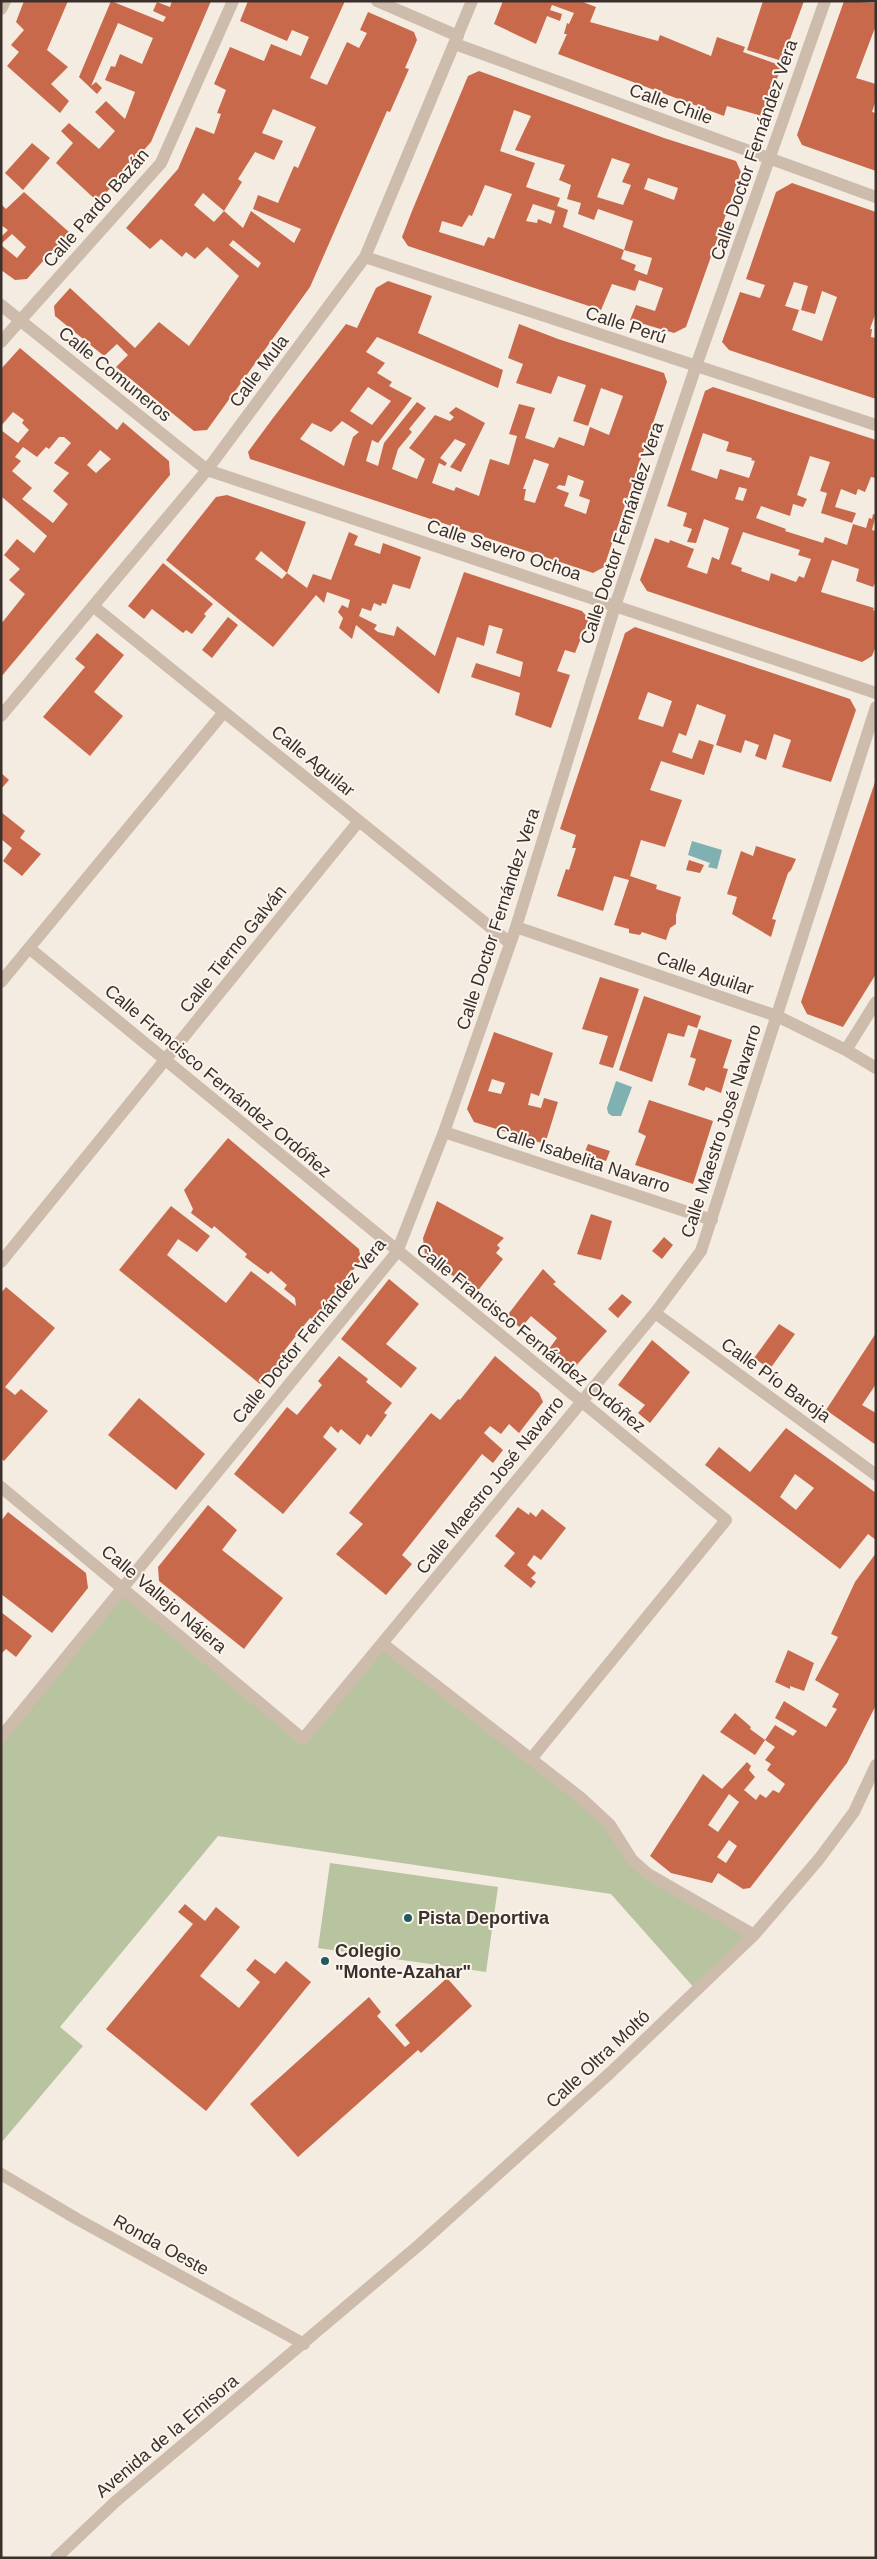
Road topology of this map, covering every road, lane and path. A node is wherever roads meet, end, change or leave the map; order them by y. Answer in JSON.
{"nodes":[{"id":1,"x":5,"y":1,"type":"edge"},
{"id":2,"x":233,"y":1,"type":"edge"},
{"id":3,"x":377,"y":1,"type":"edge"},
{"id":4,"x":472,"y":1,"type":"edge"},
{"id":5,"x":825,"y":1,"type":"edge"},
{"id":6,"x":1,"y":9,"type":"edge"},
{"id":7,"x":457,"y":40,"type":"junction"},
{"id":8,"x":769,"y":159,"type":"junction"},
{"id":9,"x":876,"y":196,"type":"edge"},
{"id":10,"x":365,"y":257,"type":"junction"},
{"id":11,"x":1,"y":305,"type":"edge"},
{"id":12,"x":19,"y":320,"type":"junction"},
{"id":13,"x":1,"y":342,"type":"edge"},
{"id":14,"x":696,"y":366,"type":"junction"},
{"id":15,"x":876,"y":425,"type":"edge"},
{"id":16,"x":207,"y":470,"type":"junction"},
{"id":17,"x":93,"y":606,"type":"junction"},
{"id":18,"x":615,"y":606,"type":"junction"},
{"id":19,"x":876,"y":693,"type":"edge"},
{"id":20,"x":876,"y":708,"type":"edge"},
{"id":21,"x":224,"y":712,"type":"junction"},
{"id":22,"x":1,"y":716,"type":"edge"},
{"id":23,"x":359,"y":821,"type":"junction"},
{"id":24,"x":516,"y":927,"type":"junction"},
{"id":25,"x":510,"y":943,"type":"junction"},
{"id":26,"x":29,"y":948,"type":"junction"},
{"id":27,"x":1,"y":982,"type":"edge"},
{"id":28,"x":876,"y":1002,"type":"edge"},
{"id":29,"x":776,"y":1016,"type":"junction"},
{"id":30,"x":846,"y":1050,"type":"junction"},
{"id":31,"x":165,"y":1060,"type":"junction"},
{"id":32,"x":876,"y":1068,"type":"edge"},
{"id":33,"x":444,"y":1132,"type":"junction"},
{"id":34,"x":712,"y":1220,"type":"junction"},
{"id":35,"x":397,"y":1252,"type":"junction"},
{"id":36,"x":1,"y":1262,"type":"edge"},
{"id":37,"x":655,"y":1313,"type":"junction"},
{"id":38,"x":580,"y":1401,"type":"junction"},
{"id":39,"x":876,"y":1475,"type":"edge"},
{"id":40,"x":1,"y":1488,"type":"edge"},
{"id":41,"x":123,"y":1588,"type":"junction"},
{"id":42,"x":383,"y":1644,"type":"junction"},
{"id":43,"x":1,"y":1737,"type":"edge"},
{"id":44,"x":303,"y":1739,"type":"joint"},
{"id":45,"x":531,"y":1759,"type":"junction"},
{"id":46,"x":876,"y":1765,"type":"edge"},
{"id":47,"x":754,"y":1935,"type":"junction"},
{"id":48,"x":1,"y":2174,"type":"edge"},
{"id":49,"x":304,"y":2344,"type":"junction"},
{"id":50,"x":56,"y":2558,"type":"edge"}],
"edges":[{"from":1,"to":6,"type":"street"},
{"from":2,"to":12,"type":"street","name":"Calle Pardo Bazán"},
{"from":3,"to":7,"type":"street","name":"Calle Chile"},
{"from":4,"to":7,"type":"street","name":"Calle Mula"},
{"from":5,"to":8,"type":"street","name":"Calle Doctor Fernández Vera"},
{"from":7,"to":8,"type":"street","name":"Calle Chile"},
{"from":7,"to":10,"type":"street","name":"Calle Mula"},
{"from":8,"to":9,"type":"street","name":"Calle Chile"},
{"from":8,"to":14,"type":"street","name":"Calle Doctor Fernández Vera"},
{"from":10,"to":14,"type":"street","name":"Calle Perú"},
{"from":10,"to":16,"type":"street","name":"Calle Mula"},
{"from":11,"to":12,"type":"street","name":"Calle Comuneros"},
{"from":12,"to":13,"type":"street","name":"Calle Pardo Bazán"},
{"from":12,"to":16,"type":"street","name":"Calle Comuneros"},
{"from":14,"to":15,"type":"street","name":"Calle Perú"},
{"from":14,"to":18,"type":"street","name":"Calle Doctor Fernández Vera"},
{"from":16,"to":17,"type":"street","name":"Calle Mula"},
{"from":16,"to":18,"type":"street","name":"Calle Severo Ochoa"},
{"from":17,"to":21,"type":"street","name":"Calle Aguilar"},
{"from":17,"to":22,"type":"street","name":"Calle Mula"},
{"from":18,"to":19,"type":"street","name":"Calle Severo Ochoa"},
{"from":18,"to":24,"type":"street","name":"Calle Doctor Fernández Vera"},
{"from":20,"to":29,"type":"street","name":"Calle Maestro José Navarro"},
{"from":21,"to":23,"type":"street","name":"Calle Aguilar"},
{"from":21,"to":26,"type":"street"},
{"from":23,"to":25,"type":"street","name":"Calle Aguilar"},
{"from":23,"to":31,"type":"street","name":"Calle Tierno Galván"},
{"from":24,"to":25,"type":"street","name":"Calle Doctor Fernández Vera"},
{"from":24,"to":29,"type":"street","name":"Calle Aguilar"},
{"from":25,"to":33,"type":"street","name":"Calle Doctor Fernández Vera"},
{"from":26,"to":27,"type":"street"},
{"from":26,"to":31,"type":"street","name":"Calle Francisco Fernández Ordóñez"},
{"from":28,"to":30,"type":"street"},
{"from":29,"to":30,"type":"street","name":"Calle Aguilar"},
{"from":29,"to":34,"type":"street","name":"Calle Maestro José Navarro"},
{"from":30,"to":32,"type":"street","name":"Calle Aguilar"},
{"from":31,"to":35,"type":"street","name":"Calle Francisco Fernández Ordóñez"},
{"from":31,"to":36,"type":"street","name":"Calle Tierno Galván"},
{"from":33,"to":34,"type":"street","name":"Calle Isabelita Navarro"},
{"from":33,"to":35,"type":"street","name":"Calle Doctor Fernández Vera"},
{"from":34,"to":37,"type":"street","name":"Calle Maestro José Navarro"},
{"from":35,"to":38,"type":"street","name":"Calle Francisco Fernández Ordóñez"},
{"from":35,"to":41,"type":"street","name":"Calle Doctor Fernández Vera"},
{"from":37,"to":38,"type":"street","name":"Calle Maestro José Navarro"},
{"from":37,"to":39,"type":"street","name":"Calle Pío Baroja"},
{"from":38,"to":42,"type":"street","name":"Calle Maestro José Navarro"},
{"from":38,"to":45,"type":"street","name":"Calle Francisco Fernández Ordóñez"},
{"from":40,"to":41,"type":"street","name":"Calle Vallejo Nájera"},
{"from":41,"to":43,"type":"street","name":"Calle Doctor Fernández Vera"},
{"from":41,"to":44,"type":"street","name":"Calle Vallejo Nájera"},
{"from":42,"to":44,"type":"street","name":"Calle Maestro José Navarro"},
{"from":42,"to":45,"type":"street"},
{"from":45,"to":47,"type":"street"},
{"from":46,"to":47,"type":"street","name":"Calle Oltra Moltó"},
{"from":47,"to":49,"type":"street","name":"Calle Oltra Moltó"},
{"from":48,"to":49,"type":"street","name":"Ronda Oeste"},
{"from":49,"to":50,"type":"street","name":"Avenida de la Emisora"}]}
